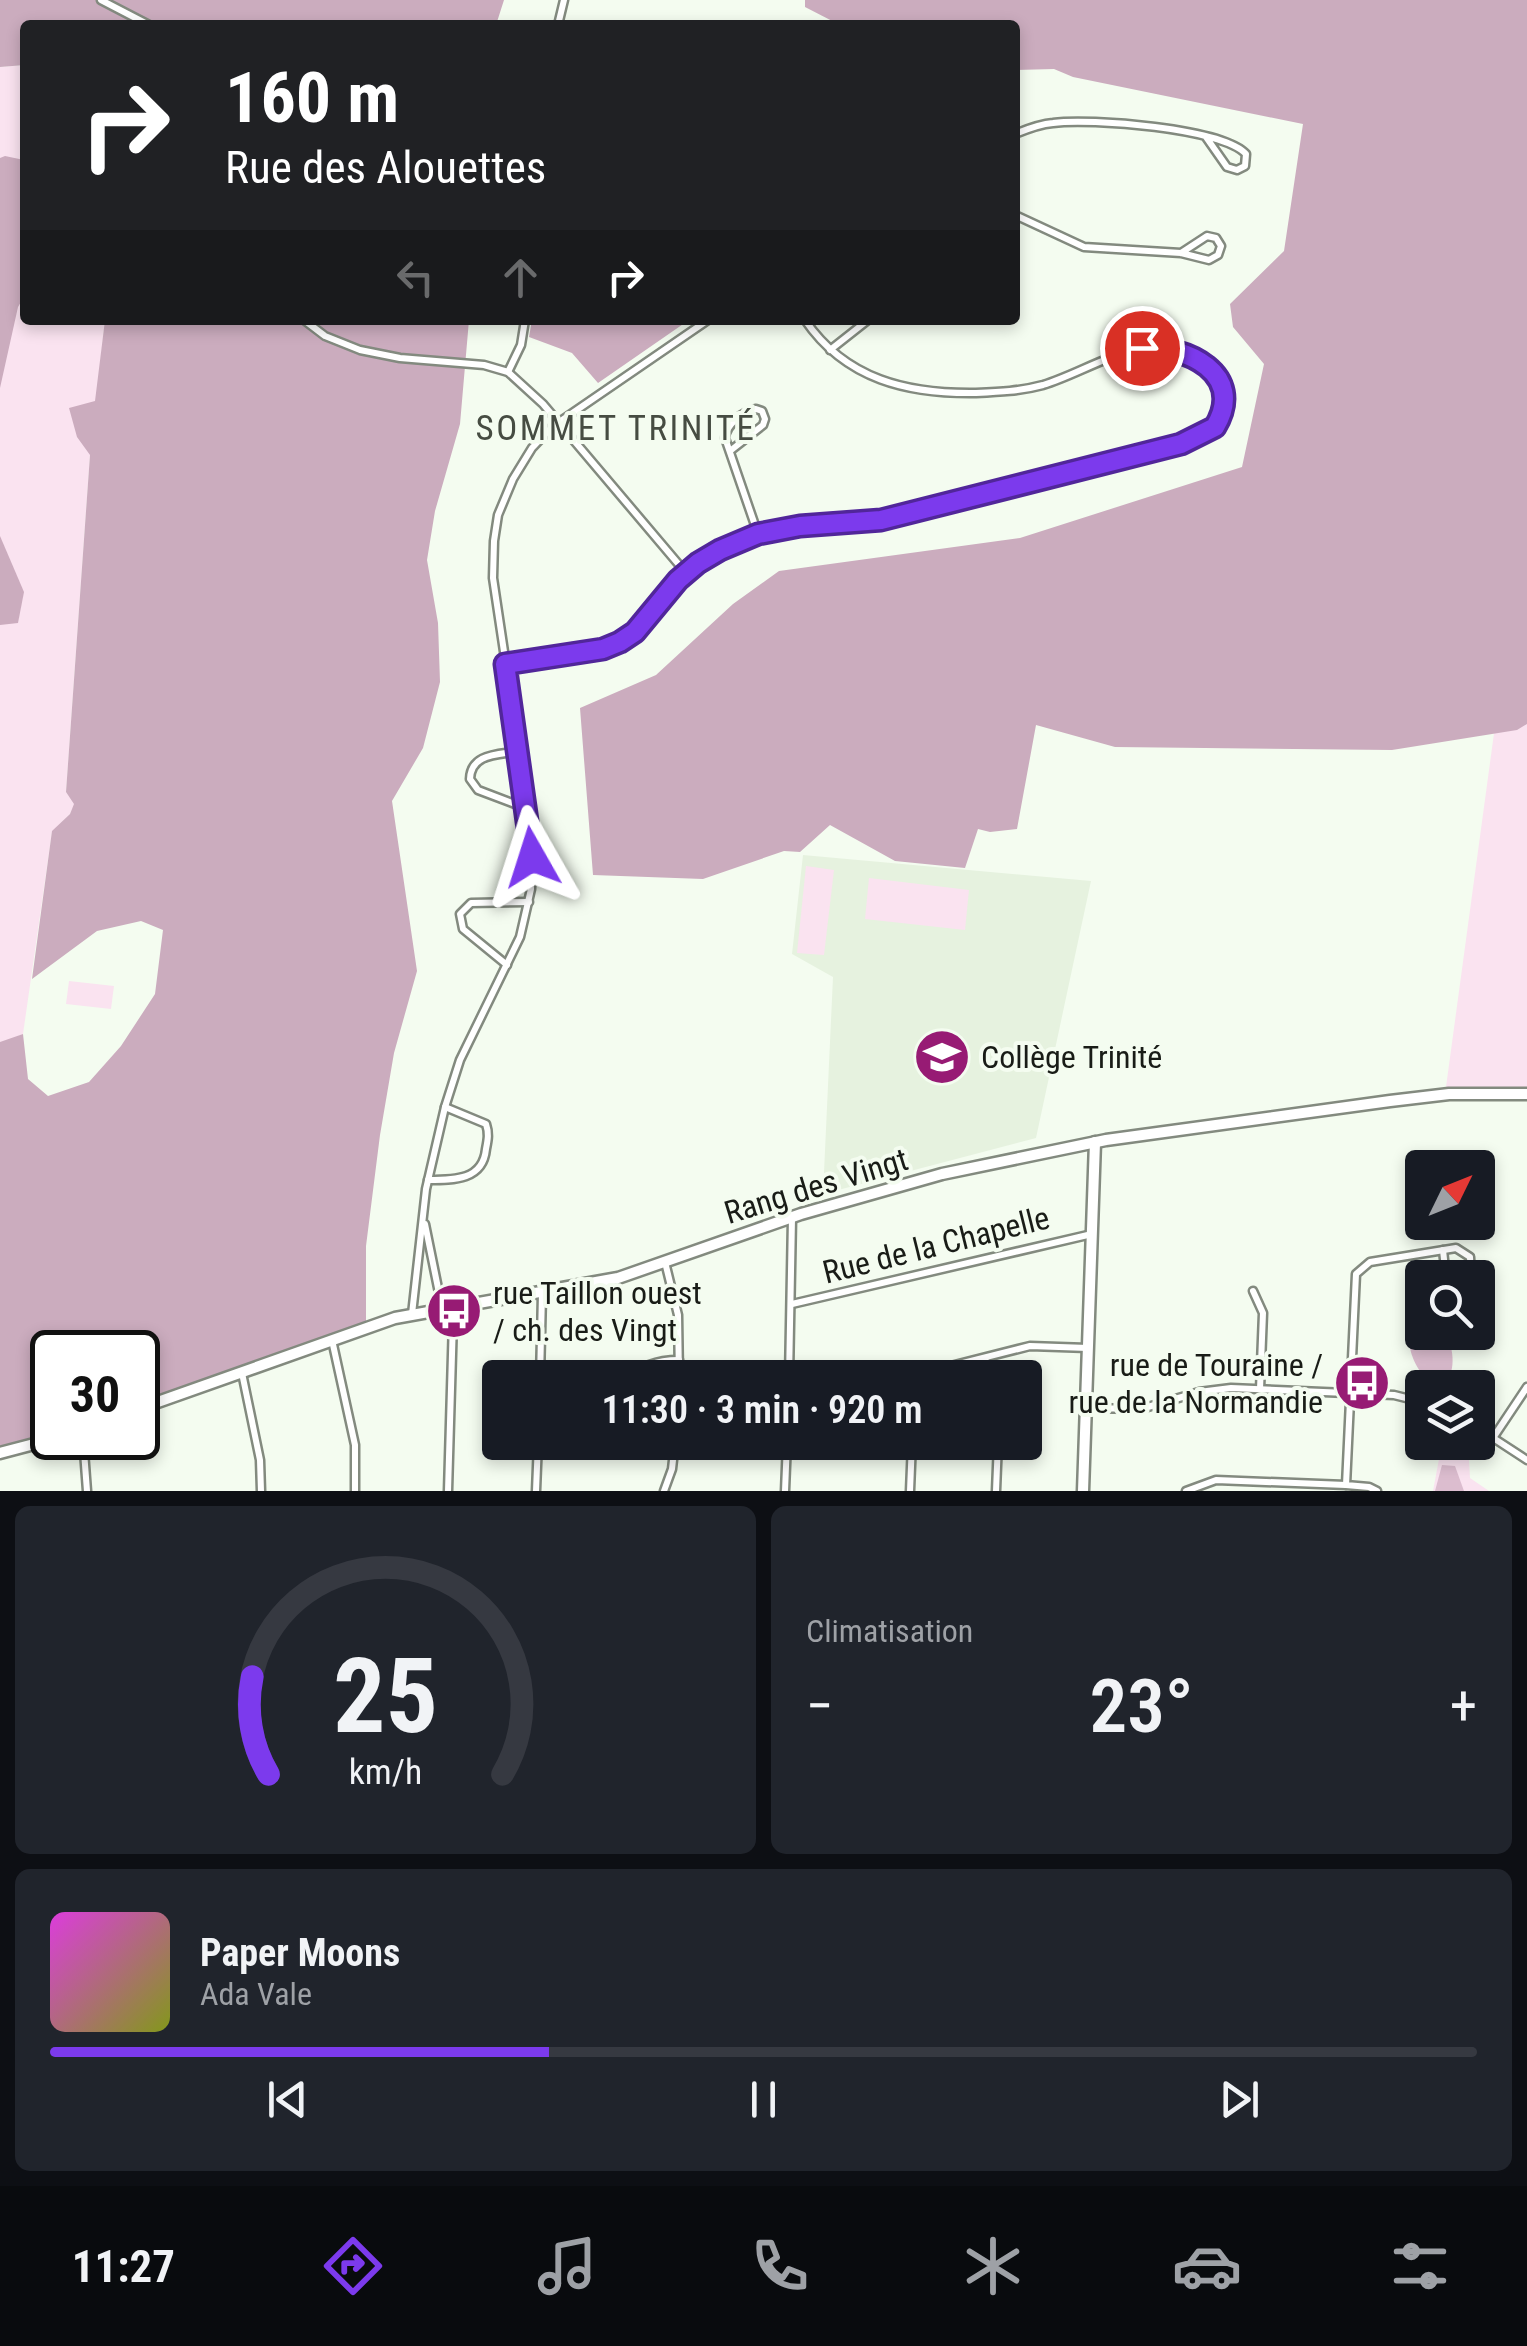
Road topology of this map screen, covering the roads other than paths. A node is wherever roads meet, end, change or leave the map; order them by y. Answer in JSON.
{"nodes":[{"id":1,"x":101,"y":0,"type":"edge"},
{"id":2,"x":139,"y":20,"type":"edge"},
{"id":3,"x":1020,"y":133,"type":"edge"},
{"id":4,"x":1206,"y":137,"type":"junction"},
{"id":5,"x":1020,"y":217,"type":"edge"},
{"id":6,"x":1181,"y":252,"type":"junction"},
{"id":7,"x":311,"y":325,"type":"edge"},
{"id":8,"x":524,"y":325,"type":"edge"},
{"id":9,"x":701,"y":325,"type":"edge"},
{"id":10,"x":809,"y":325,"type":"edge"},
{"id":11,"x":862,"y":325,"type":"edge"},
{"id":12,"x":830,"y":350,"type":"junction"},
{"id":13,"x":508,"y":372,"type":"junction"},
{"id":14,"x":559,"y":423,"type":"junction"},
{"id":15,"x":730,"y":451,"type":"junction"},
{"id":16,"x":758,"y":534,"type":"junction"},
{"id":17,"x":686,"y":573,"type":"junction"},
{"id":18,"x":505,"y":664,"type":"junction"},
{"id":19,"x":518,"y":751,"type":"junction"},
{"id":20,"x":528,"y":809,"type":"junction"},
{"id":21,"x":529,"y":902,"type":"junction"},
{"id":22,"x":507,"y":965,"type":"junction"},
{"id":23,"x":1527,"y":1094,"type":"edge"},
{"id":24,"x":445,"y":1107,"type":"junction"},
{"id":25,"x":1095,"y":1142,"type":"junction"},
{"id":26,"x":428,"y":1180,"type":"junction"},
{"id":27,"x":424,"y":1208,"type":"junction"},
{"id":28,"x":792,"y":1216,"type":"junction"},
{"id":29,"x":1092,"y":1234,"type":"junction"},
{"id":30,"x":1443,"y":1250,"type":"junction"},
{"id":31,"x":1444,"y":1260,"type":"edge"},
{"id":32,"x":1471,"y":1260,"type":"edge"},
{"id":33,"x":665,"y":1262,"type":"junction"},
{"id":34,"x":1253,"y":1291,"type":"dead end"},
{"id":35,"x":542,"y":1294,"type":"junction"},
{"id":36,"x":792,"y":1304,"type":"junction"},
{"id":37,"x":448,"y":1308,"type":"junction"},
{"id":38,"x":412,"y":1314,"type":"junction"},
{"id":39,"x":332,"y":1340,"type":"junction"},
{"id":40,"x":1088,"y":1348,"type":"junction"},
{"id":41,"x":985,"y":1358,"type":"joint"},
{"id":42,"x":540,"y":1360,"type":"edge"},
{"id":43,"x":679,"y":1360,"type":"edge"},
{"id":44,"x":790,"y":1360,"type":"edge"},
{"id":45,"x":977,"y":1360,"type":"edge"},
{"id":46,"x":242,"y":1372,"type":"junction"},
{"id":47,"x":1527,"y":1386,"type":"edge"},
{"id":48,"x":1260,"y":1388,"type":"junction"},
{"id":49,"x":1351,"y":1392,"type":"junction"},
{"id":50,"x":1405,"y":1398,"type":"edge"},
{"id":51,"x":160,"y":1401,"type":"edge"},
{"id":52,"x":1086,"y":1408,"type":"junction"},
{"id":53,"x":1495,"y":1436,"type":"edge"},
{"id":54,"x":1495,"y":1439,"type":"edge"},
{"id":55,"x":30,"y":1445,"type":"edge"},
{"id":56,"x":0,"y":1453,"type":"edge"},
{"id":57,"x":85,"y":1460,"type":"edge"},
{"id":58,"x":537,"y":1460,"type":"edge"},
{"id":59,"x":673,"y":1460,"type":"edge"},
{"id":60,"x":786,"y":1460,"type":"edge"},
{"id":61,"x":911,"y":1460,"type":"edge"},
{"id":62,"x":997,"y":1460,"type":"edge"},
{"id":63,"x":1527,"y":1460,"type":"edge"},
{"id":64,"x":1346,"y":1485,"type":"junction"},
{"id":65,"x":1265,"y":1487,"type":"edge"},
{"id":66,"x":87,"y":1491,"type":"edge"},
{"id":67,"x":261,"y":1491,"type":"edge"},
{"id":68,"x":355,"y":1491,"type":"edge"},
{"id":69,"x":448,"y":1491,"type":"edge"},
{"id":70,"x":536,"y":1491,"type":"edge"},
{"id":71,"x":664,"y":1491,"type":"edge"},
{"id":72,"x":785,"y":1491,"type":"edge"},
{"id":73,"x":910,"y":1491,"type":"edge"},
{"id":74,"x":996,"y":1491,"type":"edge"},
{"id":75,"x":1082,"y":1491,"type":"edge"},
{"id":76,"x":1186,"y":1491,"type":"edge"},
{"id":77,"x":1377,"y":1491,"type":"edge"}],
"edges":[{"from":1,"to":2,"type":"street"},
{"from":3,"to":4,"type":"street"},
{"from":4,"to":4,"type":"street"},
{"from":5,"to":6,"type":"street"},
{"from":6,"to":6,"type":"street"},
{"from":7,"to":13,"type":"street"},
{"from":8,"to":13,"type":"street"},
{"from":9,"to":14,"type":"street"},
{"from":10,"to":12,"type":"street"},
{"from":11,"to":12,"type":"street"},
{"from":12,"to":16,"type":"street"},
{"from":13,"to":14,"type":"street"},
{"from":14,"to":17,"type":"street"},
{"from":14,"to":18,"type":"street"},
{"from":15,"to":15,"type":"street"},
{"from":15,"to":16,"type":"street"},
{"from":16,"to":17,"type":"street"},
{"from":17,"to":18,"type":"street"},
{"from":18,"to":19,"type":"street"},
{"from":19,"to":20,"type":"street"},
{"from":19,"to":20,"type":"street"},
{"from":20,"to":21,"type":"street"},
{"from":21,"to":22,"type":"street"},
{"from":21,"to":22,"type":"street"},
{"from":22,"to":24,"type":"street"},
{"from":23,"to":25,"type":"street","name":"Rang des Vingt"},
{"from":24,"to":26,"type":"street"},
{"from":24,"to":26,"type":"street"},
{"from":25,"to":28,"type":"street","name":"Rang des Vingt"},
{"from":25,"to":29,"type":"street"},
{"from":26,"to":27,"type":"street"},
{"from":27,"to":37,"type":"street"},
{"from":27,"to":38,"type":"street"},
{"from":28,"to":33,"type":"street","name":"Rang des Vingt"},
{"from":28,"to":36,"type":"street"},
{"from":29,"to":36,"type":"street","name":"Rue de la Chapelle"},
{"from":29,"to":40,"type":"street"},
{"from":30,"to":31,"type":"street"},
{"from":30,"to":32,"type":"street"},
{"from":30,"to":49,"type":"street"},
{"from":33,"to":35,"type":"street","name":"Rang des Vingt"},
{"from":33,"to":43,"type":"street"},
{"from":34,"to":48,"type":"street"},
{"from":35,"to":37,"type":"street","name":"Rang des Vingt"},
{"from":35,"to":42,"type":"street"},
{"from":36,"to":44,"type":"street"},
{"from":37,"to":38,"type":"street","name":"Rang des Vingt"},
{"from":37,"to":69,"type":"street"},
{"from":38,"to":39,"type":"street","name":"Rang des Vingt"},
{"from":39,"to":46,"type":"street","name":"Rang des Vingt"},
{"from":39,"to":68,"type":"street"},
{"from":40,"to":41,"type":"street"},
{"from":40,"to":52,"type":"street"},
{"from":41,"to":45,"type":"street"},
{"from":46,"to":51,"type":"street","name":"Rang des Vingt"},
{"from":46,"to":67,"type":"street"},
{"from":47,"to":53,"type":"street"},
{"from":48,"to":49,"type":"street"},
{"from":48,"to":52,"type":"street"},
{"from":49,"to":50,"type":"street"},
{"from":49,"to":64,"type":"street"},
{"from":52,"to":75,"type":"street"},
{"from":54,"to":63,"type":"street"},
{"from":55,"to":56,"type":"street"},
{"from":57,"to":66,"type":"street"},
{"from":58,"to":70,"type":"street"},
{"from":59,"to":71,"type":"street"},
{"from":60,"to":72,"type":"street"},
{"from":61,"to":73,"type":"street"},
{"from":62,"to":74,"type":"street"},
{"from":64,"to":65,"type":"street"},
{"from":64,"to":77,"type":"street"},
{"from":65,"to":76,"type":"street"}]}
